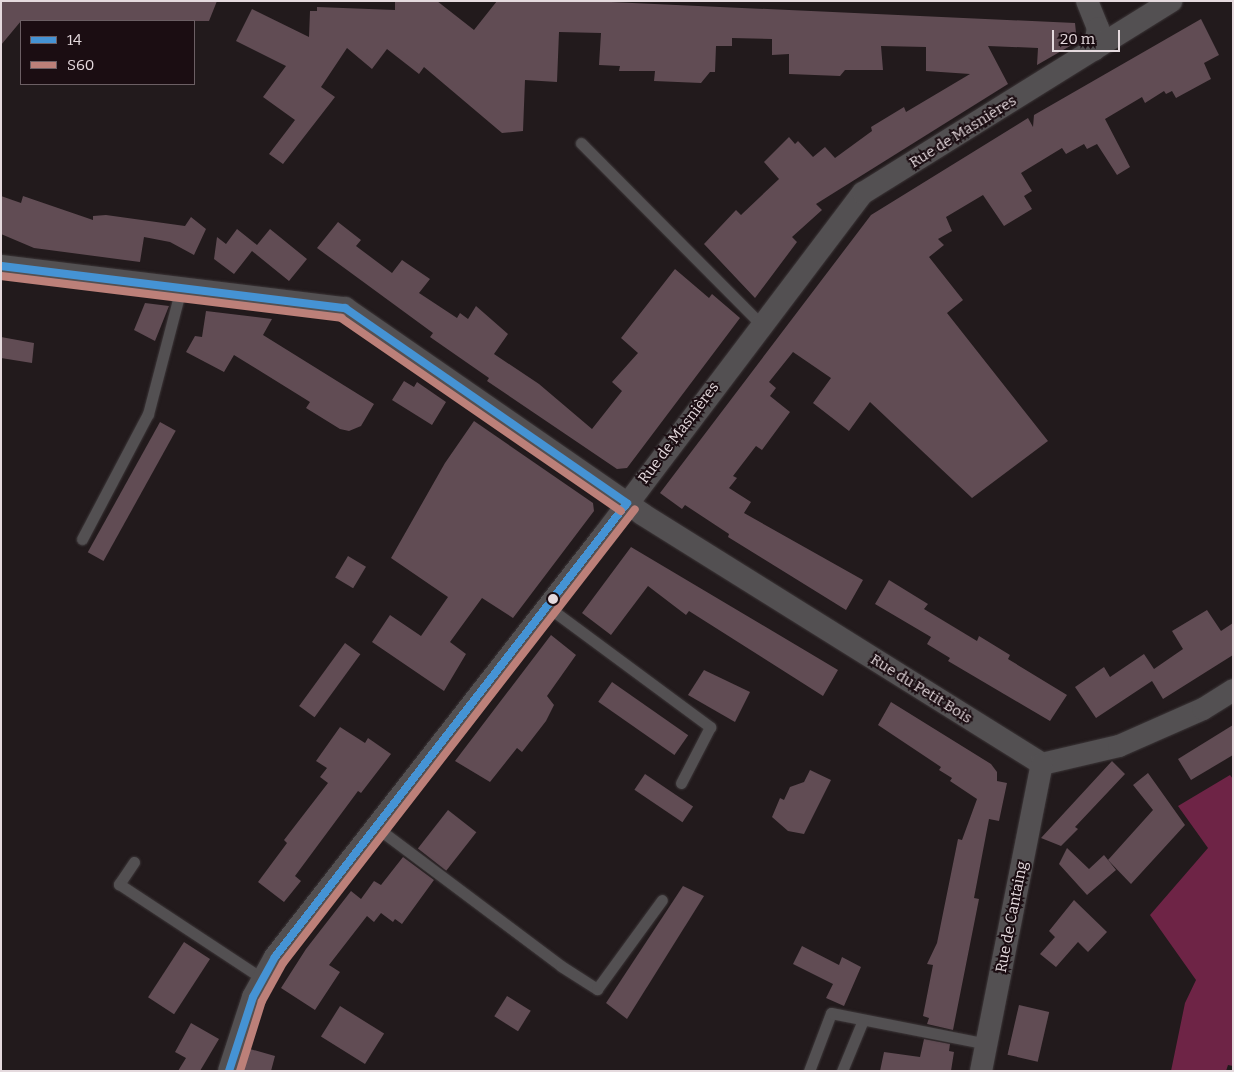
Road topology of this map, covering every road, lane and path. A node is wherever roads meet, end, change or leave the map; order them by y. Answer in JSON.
{"nodes":[{"id":1,"x":1087,"y":1,"type":"edge"},
{"id":2,"x":1171,"y":1,"type":"edge"},
{"id":3,"x":1094,"y":50,"type":"junction"},
{"id":4,"x":581,"y":142,"type":"dead end"},
{"id":5,"x":1,"y":266,"type":"edge"},
{"id":6,"x":181,"y":288,"type":"junction"},
{"id":7,"x":761,"y":324,"type":"junction"},
{"id":8,"x":627,"y":503,"type":"junction"},
{"id":9,"x":82,"y":539,"type":"dead end"},
{"id":10,"x":548,"y":606,"type":"junction"},
{"id":11,"x":1233,"y":690,"type":"edge"},
{"id":12,"x":1042,"y":764,"type":"junction"},
{"id":13,"x":681,"y":782,"type":"dead end"},
{"id":14,"x":376,"y":826,"type":"junction"},
{"id":15,"x":134,"y":862,"type":"dead end"},
{"id":16,"x":662,"y":900,"type":"dead end"},
{"id":17,"x":263,"y":979,"type":"junction"},
{"id":18,"x":863,"y":1020,"type":"junction"},
{"id":19,"x":987,"y":1044,"type":"junction"},
{"id":20,"x":229,"y":1071,"type":"edge"},
{"id":21,"x":809,"y":1071,"type":"edge"},
{"id":22,"x":842,"y":1071,"type":"edge"},
{"id":23,"x":981,"y":1071,"type":"edge"}],
"edges":[{"from":1,"to":3,"type":"street"},
{"from":2,"to":3,"type":"street","name":"Rue de Masnières"},
{"from":3,"to":7,"type":"street","name":"Rue de Masnières"},
{"from":4,"to":7,"type":"lane"},
{"from":5,"to":6,"type":"street","name":"Rue du Petit Bois"},
{"from":6,"to":8,"type":"street","name":"Rue du Petit Bois"},
{"from":6,"to":9,"type":"lane"},
{"from":7,"to":8,"type":"street","name":"Rue de Masnières"},
{"from":8,"to":10,"type":"street","name":"Rue de Masnières"},
{"from":8,"to":12,"type":"street","name":"Rue du Petit Bois"},
{"from":10,"to":13,"type":"lane"},
{"from":10,"to":14,"type":"street","name":"Rue de Masnières"},
{"from":11,"to":12,"type":"street"},
{"from":12,"to":19,"type":"street","name":"Rue de Cantaing"},
{"from":14,"to":16,"type":"lane"},
{"from":14,"to":17,"type":"street","name":"Rue de Masnières"},
{"from":15,"to":17,"type":"lane"},
{"from":17,"to":20,"type":"street","name":"Rue de Masnières"},
{"from":18,"to":19,"type":"lane"},
{"from":18,"to":21,"type":"lane"},
{"from":18,"to":22,"type":"lane"},
{"from":19,"to":23,"type":"street","name":"Rue de Cantaing"}]}
